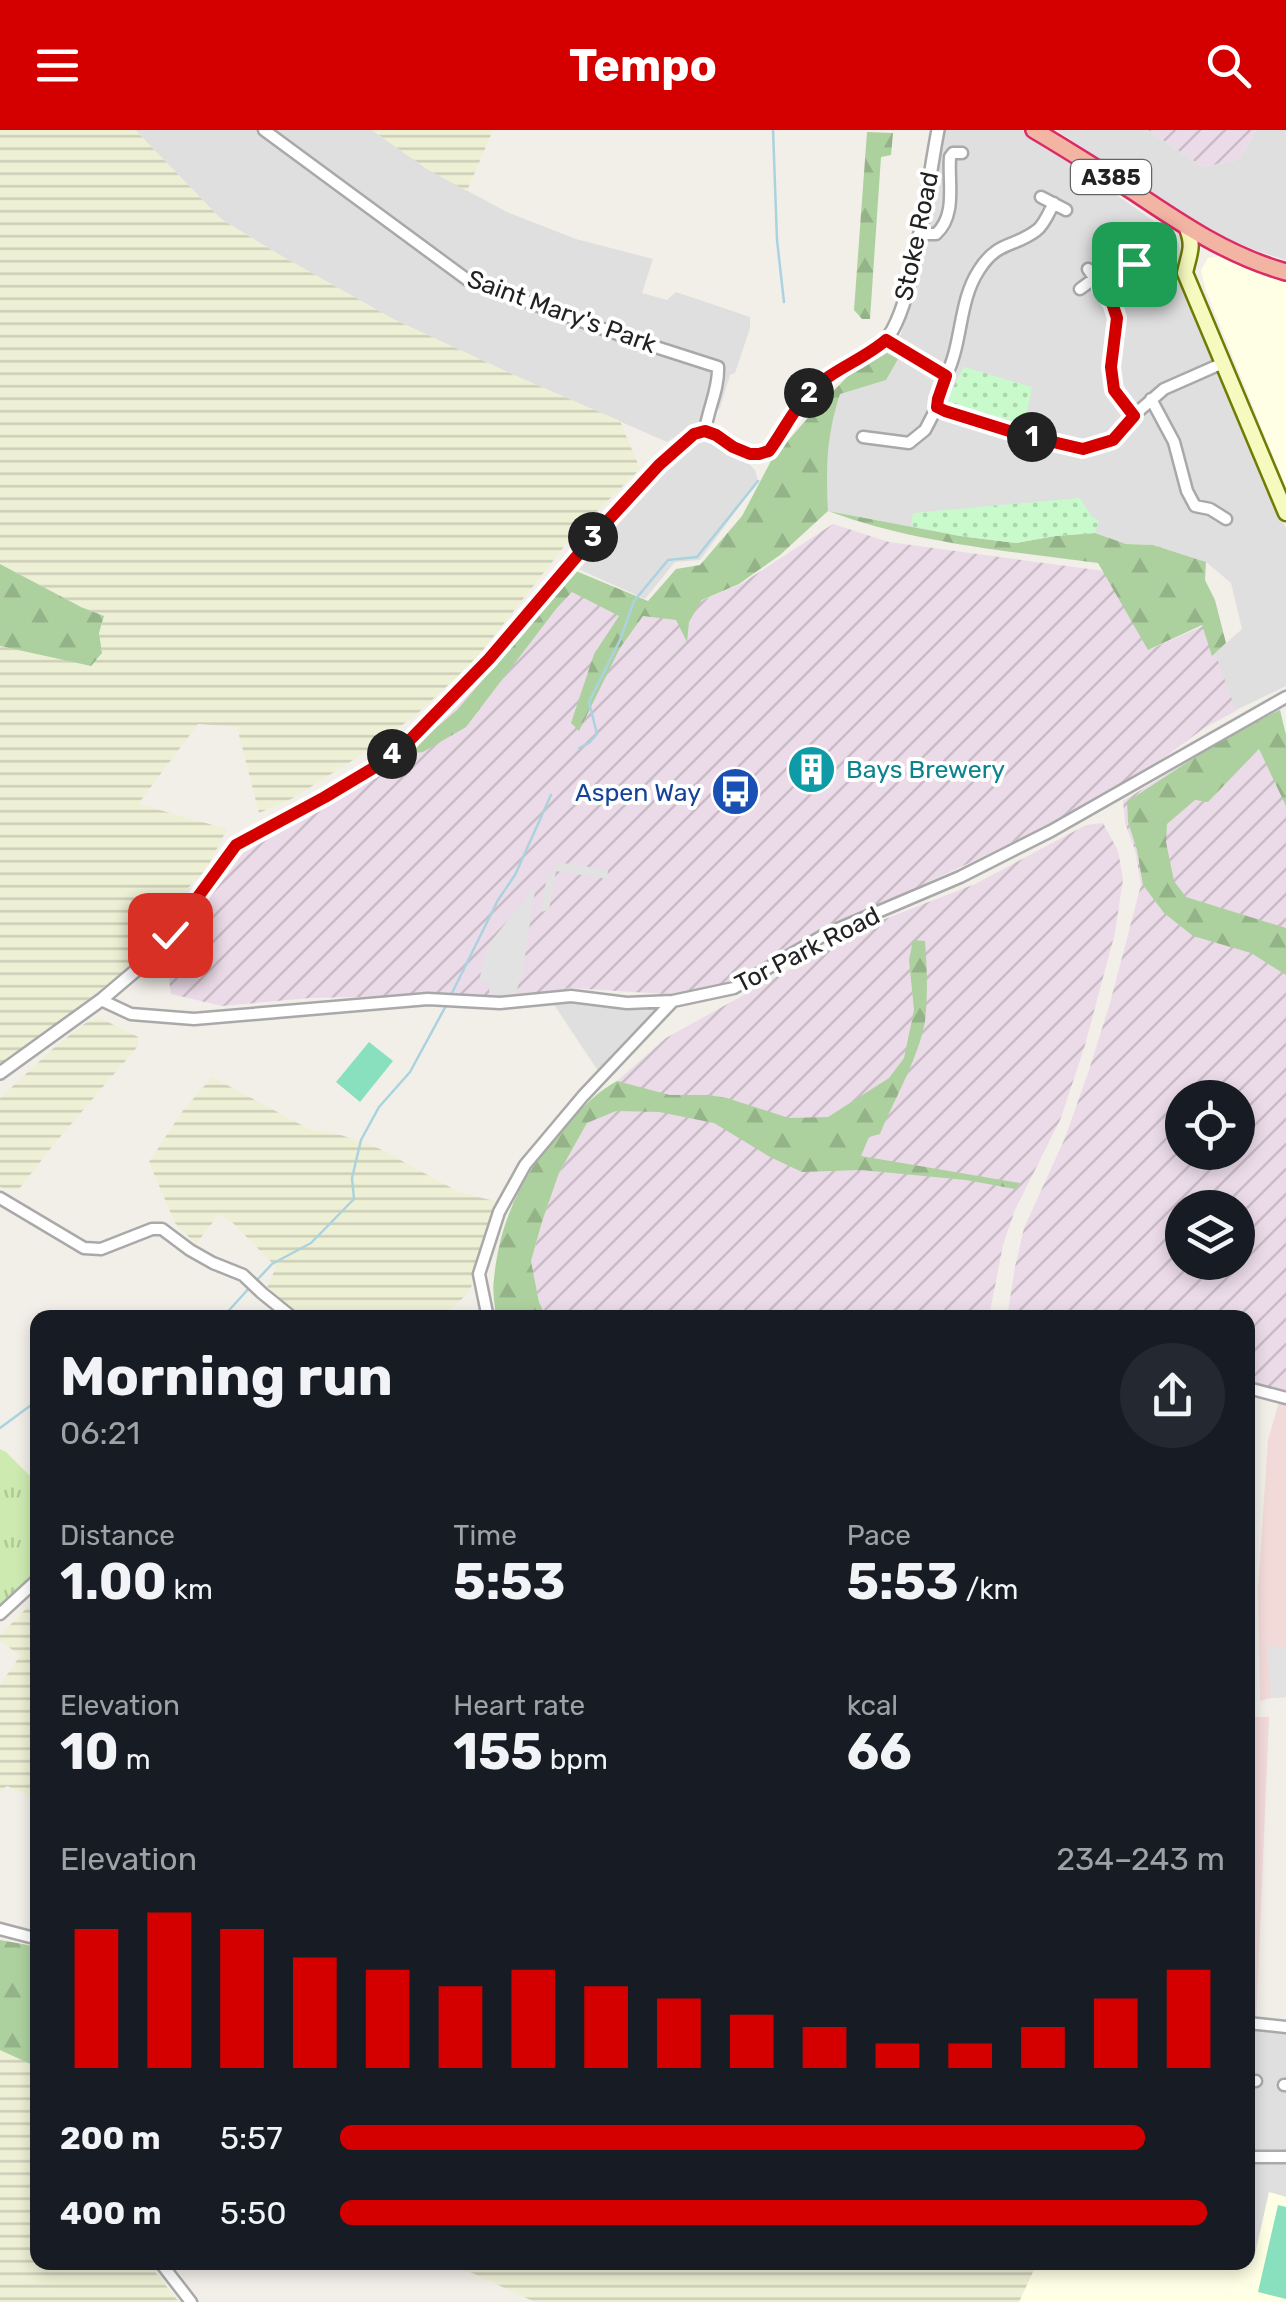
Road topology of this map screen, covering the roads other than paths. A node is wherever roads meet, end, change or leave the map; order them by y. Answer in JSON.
{"nodes":[{"id":1,"x":264,"y":130,"type":"edge"},
{"id":2,"x":938,"y":130,"type":"edge"},
{"id":3,"x":1034,"y":130,"type":"edge"},
{"id":4,"x":962,"y":153,"type":"dead end"},
{"id":5,"x":1041,"y":197,"type":"dead end"},
{"id":6,"x":1054,"y":203,"type":"junction"},
{"id":7,"x":1066,"y":210,"type":"dead end"},
{"id":8,"x":1186,"y":226,"type":"junction"},
{"id":9,"x":920,"y":234,"type":"junction"},
{"id":10,"x":1221,"y":248,"type":"junction"},
{"id":11,"x":1124,"y":250,"type":"dead end"},
{"id":12,"x":1191,"y":252,"type":"junction"},
{"id":13,"x":1134,"y":264,"type":"junction"},
{"id":14,"x":1286,"y":272,"type":"edge"},
{"id":15,"x":1095,"y":278,"type":"junction"},
{"id":16,"x":1144,"y":278,"type":"dead end"},
{"id":17,"x":1080,"y":288,"type":"dead end"},
{"id":18,"x":886,"y":340,"type":"junction"},
{"id":19,"x":1223,"y":363,"type":"junction"},
{"id":20,"x":946,"y":376,"type":"junction"},
{"id":21,"x":1151,"y":400,"type":"junction"},
{"id":22,"x":937,"y":407,"type":"junction"},
{"id":23,"x":1134,"y":416,"type":"junction"},
{"id":24,"x":705,"y":431,"type":"junction"},
{"id":25,"x":862,"y":437,"type":"dead end"},
{"id":26,"x":1286,"y":513,"type":"edge"},
{"id":27,"x":1226,"y":519,"type":"dead end"},
{"id":28,"x":1286,"y":697,"type":"edge"},
{"id":29,"x":101,"y":1000,"type":"junction"},
{"id":30,"x":673,"y":1001,"type":"junction"},
{"id":31,"x":0,"y":1074,"type":"edge"},
{"id":32,"x":0,"y":1198,"type":"edge"},
{"id":33,"x":283,"y":1310,"type":"edge"},
{"id":34,"x":486,"y":1310,"type":"edge"},
{"id":35,"x":1255,"y":1390,"type":"edge"},
{"id":36,"x":1286,"y":1398,"type":"edge"},
{"id":37,"x":30,"y":1586,"type":"edge"},
{"id":38,"x":0,"y":1614,"type":"edge"},
{"id":39,"x":0,"y":1929,"type":"edge"},
{"id":40,"x":30,"y":1937,"type":"edge"},
{"id":41,"x":1255,"y":2024,"type":"edge"},
{"id":42,"x":1286,"y":2026,"type":"edge"},
{"id":43,"x":1255,"y":2158,"type":"edge"},
{"id":44,"x":1286,"y":2158,"type":"edge"},
{"id":45,"x":166,"y":2270,"type":"edge"},
{"id":46,"x":191,"y":2302,"type":"edge"}],
"edges":[{"from":1,"to":24,"type":"street","name":"Saint Mary's Park"},
{"from":2,"to":9,"type":"street","name":"Stoke Road"},
{"from":3,"to":8,"type":"highway","number":"A385"},
{"from":4,"to":9,"type":"street"},
{"from":5,"to":6,"type":"street"},
{"from":6,"to":7,"type":"street"},
{"from":6,"to":20,"type":"street"},
{"from":8,"to":10,"type":"highway","number":"A385"},
{"from":8,"to":12,"type":"main road"},
{"from":9,"to":18,"type":"street","name":"Stoke Road"},
{"from":10,"to":12,"type":"main road"},
{"from":10,"to":14,"type":"highway","number":"A385"},
{"from":11,"to":13,"type":"street"},
{"from":12,"to":19,"type":"main road"},
{"from":13,"to":15,"type":"street"},
{"from":13,"to":16,"type":"street"},
{"from":15,"to":17,"type":"street"},
{"from":15,"to":23,"type":"street"},
{"from":18,"to":20,"type":"street"},
{"from":18,"to":24,"type":"street"},
{"from":19,"to":21,"type":"street"},
{"from":19,"to":26,"type":"main road"},
{"from":20,"to":22,"type":"street"},
{"from":21,"to":23,"type":"street"},
{"from":21,"to":27,"type":"street"},
{"from":22,"to":23,"type":"street"},
{"from":22,"to":25,"type":"street"},
{"from":24,"to":29,"type":"street"},
{"from":28,"to":30,"type":"street","name":"Tor Park Road"},
{"from":29,"to":30,"type":"street","name":"Tor Park Road"},
{"from":29,"to":31,"type":"street"},
{"from":30,"to":34,"type":"street"},
{"from":32,"to":33,"type":"street"},
{"from":35,"to":36,"type":"street"},
{"from":37,"to":38,"type":"street"},
{"from":39,"to":40,"type":"street"},
{"from":41,"to":42,"type":"street"},
{"from":43,"to":44,"type":"street"},
{"from":45,"to":46,"type":"street"}]}
